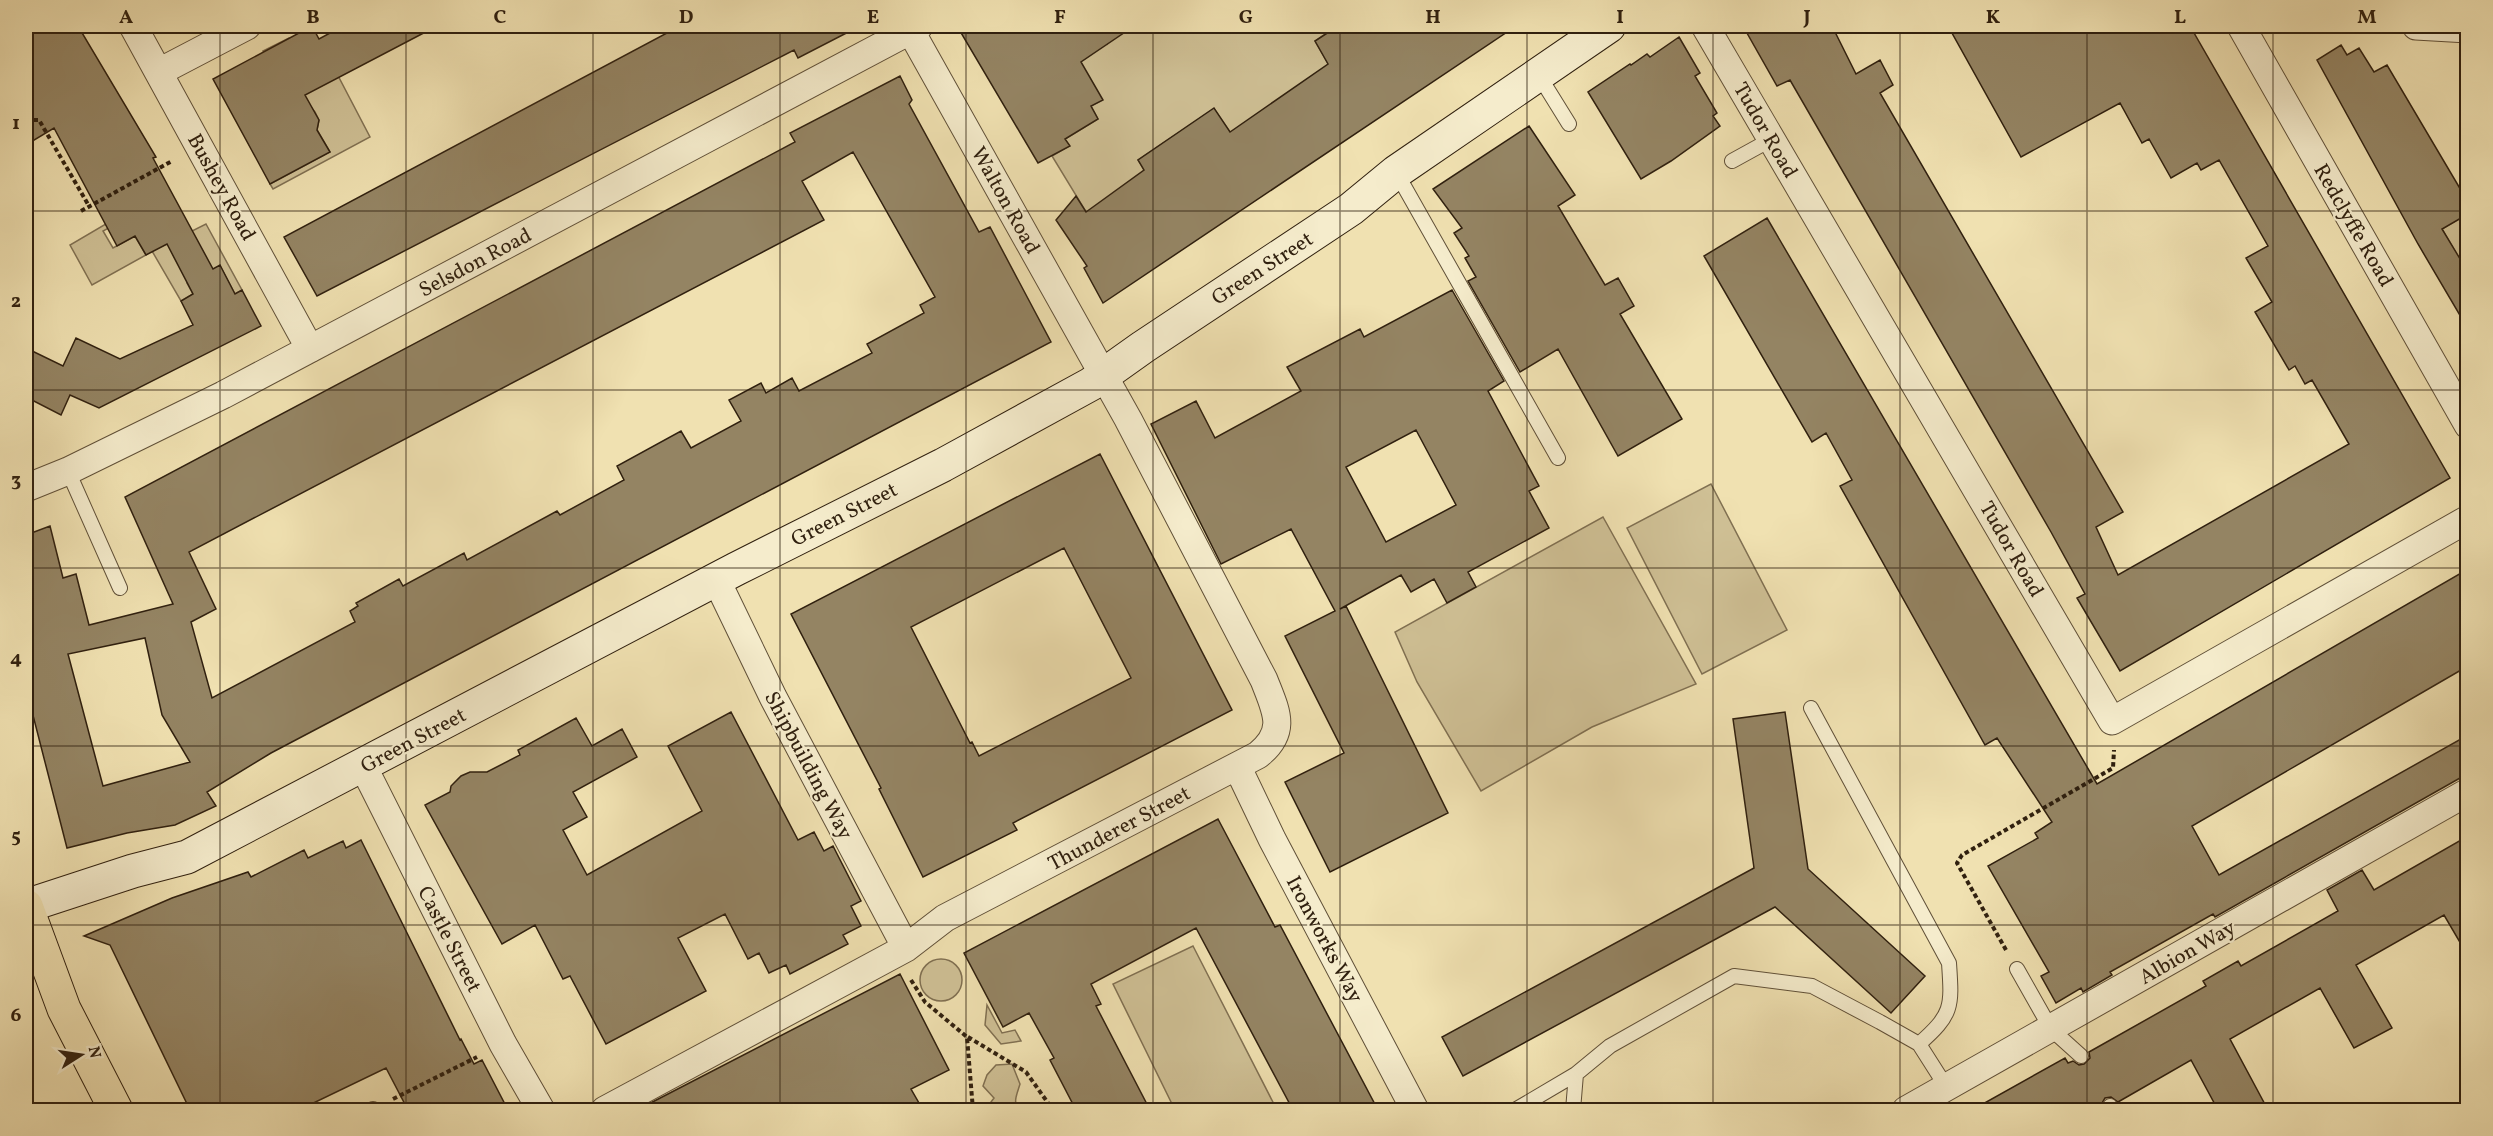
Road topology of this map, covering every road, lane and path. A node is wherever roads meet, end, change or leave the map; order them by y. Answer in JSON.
{"nodes":[{"id":1,"x":133,"y":26,"type":"edge"},
{"id":2,"x":247,"y":26,"type":"edge"},
{"id":3,"x":1609,"y":26,"type":"edge"},
{"id":4,"x":1705,"y":26,"type":"edge"},
{"id":5,"x":2241,"y":26,"type":"edge"},
{"id":6,"x":2416,"y":26,"type":"edge"},
{"id":7,"x":913,"y":27,"type":"edge"},
{"id":8,"x":2468,"y":29,"type":"edge"},
{"id":9,"x":159,"y":72,"type":"junction"},
{"id":10,"x":1538,"y":74,"type":"junction"},
{"id":11,"x":26,"y":120,"type":"edge"},
{"id":12,"x":1569,"y":124,"type":"dead end"},
{"id":13,"x":1772,"y":139,"type":"junction"},
{"id":14,"x":199,"y":146,"type":"junction"},
{"id":15,"x":1732,"y":161,"type":"dead end"},
{"id":16,"x":1396,"y":172,"type":"junction"},
{"id":17,"x":89,"y":206,"type":"junction"},
{"id":18,"x":81,"y":211,"type":"dead end"},
{"id":19,"x":310,"y":349,"type":"junction"},
{"id":20,"x":1103,"y":375,"type":"junction"},
{"id":21,"x":2467,"y":424,"type":"edge"},
{"id":22,"x":1558,"y":458,"type":"dead end"},
{"id":23,"x":68,"y":471,"type":"junction"},
{"id":24,"x":26,"y":488,"type":"edge"},
{"id":25,"x":2468,"y":519,"type":"edge"},
{"id":26,"x":716,"y":579,"type":"junction"},
{"id":27,"x":120,"y":588,"type":"dead end"},
{"id":28,"x":1811,"y":708,"type":"dead end"},
{"id":29,"x":2114,"y":743,"type":"dead end"},
{"id":30,"x":363,"y":766,"type":"junction"},
{"id":31,"x":1237,"y":766,"type":"junction"},
{"id":32,"x":2468,"y":792,"type":"edge"},
{"id":33,"x":26,"y":906,"type":"edge"},
{"id":34,"x":900,"y":951,"type":"junction"},
{"id":35,"x":2017,"y":969,"type":"joint"},
{"id":36,"x":2059,"y":1025,"type":"junction"},
{"id":37,"x":967,"y":1037,"type":"junction"},
{"id":38,"x":503,"y":1044,"type":"junction"},
{"id":39,"x":1919,"y":1044,"type":"junction"},
{"id":40,"x":2081,"y":1056,"type":"dead end"},
{"id":41,"x":1576,"y":1074,"type":"junction"},
{"id":42,"x":1947,"y":1088,"type":"junction"},
{"id":43,"x":116,"y":1110,"type":"edge"},
{"id":44,"x":374,"y":1110,"type":"edge"},
{"id":45,"x":541,"y":1110,"type":"edge"},
{"id":46,"x":605,"y":1110,"type":"edge"},
{"id":47,"x":973,"y":1110,"type":"edge"},
{"id":48,"x":1053,"y":1110,"type":"edge"},
{"id":49,"x":1415,"y":1110,"type":"edge"},
{"id":50,"x":1515,"y":1110,"type":"edge"},
{"id":51,"x":1573,"y":1110,"type":"edge"},
{"id":52,"x":1906,"y":1110,"type":"edge"}],
"edges":[{"from":1,"to":9,"type":"street","name":"Bushey Road"},
{"from":2,"to":9,"type":"street"},
{"from":3,"to":10,"type":"main road","name":"Green Street"},
{"from":4,"to":13,"type":"street","name":"Tudor Road"},
{"from":5,"to":21,"type":"street","name":"Redclyffe Road"},
{"from":6,"to":8,"type":"street"},
{"from":7,"to":19,"type":"street","name":"Selsdon Road"},
{"from":7,"to":20,"type":"street","name":"Walton Road"},
{"from":9,"to":14,"type":"street","name":"Bushey Road"},
{"from":10,"to":12,"type":"lane"},
{"from":10,"to":16,"type":"main road","name":"Green Street"},
{"from":11,"to":17,"type":"path"},
{"from":13,"to":15,"type":"lane"},
{"from":13,"to":25,"type":"street","name":"Tudor Road"},
{"from":14,"to":17,"type":"path"},
{"from":14,"to":19,"type":"street","name":"Bushey Road"},
{"from":16,"to":20,"type":"main road","name":"Green Street"},
{"from":16,"to":22,"type":"lane"},
{"from":17,"to":18,"type":"path"},
{"from":19,"to":23,"type":"street","name":"Selsdon Road"},
{"from":20,"to":26,"type":"main road","name":"Green Street"},
{"from":20,"to":31,"type":"street","name":"Thunderer Street"},
{"from":23,"to":24,"type":"street","name":"Selsdon Road"},
{"from":23,"to":27,"type":"lane"},
{"from":26,"to":30,"type":"main road","name":"Green Street"},
{"from":26,"to":34,"type":"street","name":"Shipbuilding Way"},
{"from":28,"to":39,"type":"lane"},
{"from":29,"to":35,"type":"path"},
{"from":30,"to":33,"type":"main road","name":"Green Street"},
{"from":30,"to":38,"type":"street","name":"Castle Street"},
{"from":31,"to":34,"type":"street","name":"Thunderer Street"},
{"from":31,"to":49,"type":"street","name":"Ironworks Way"},
{"from":32,"to":36,"type":"street","name":"Albion Way"},
{"from":33,"to":43,"type":"main road"},
{"from":34,"to":37,"type":"path"},
{"from":34,"to":46,"type":"street","name":"Thunderer Street"},
{"from":35,"to":36,"type":"lane"},
{"from":36,"to":40,"type":"lane"},
{"from":36,"to":42,"type":"street","name":"Albion Way"},
{"from":37,"to":47,"type":"path"},
{"from":37,"to":48,"type":"path"},
{"from":38,"to":44,"type":"path"},
{"from":38,"to":45,"type":"street","name":"Castle Street"},
{"from":39,"to":41,"type":"lane"},
{"from":39,"to":42,"type":"lane"},
{"from":41,"to":50,"type":"lane"},
{"from":41,"to":51,"type":"lane"},
{"from":42,"to":52,"type":"street","name":"Albion Way"}]}
